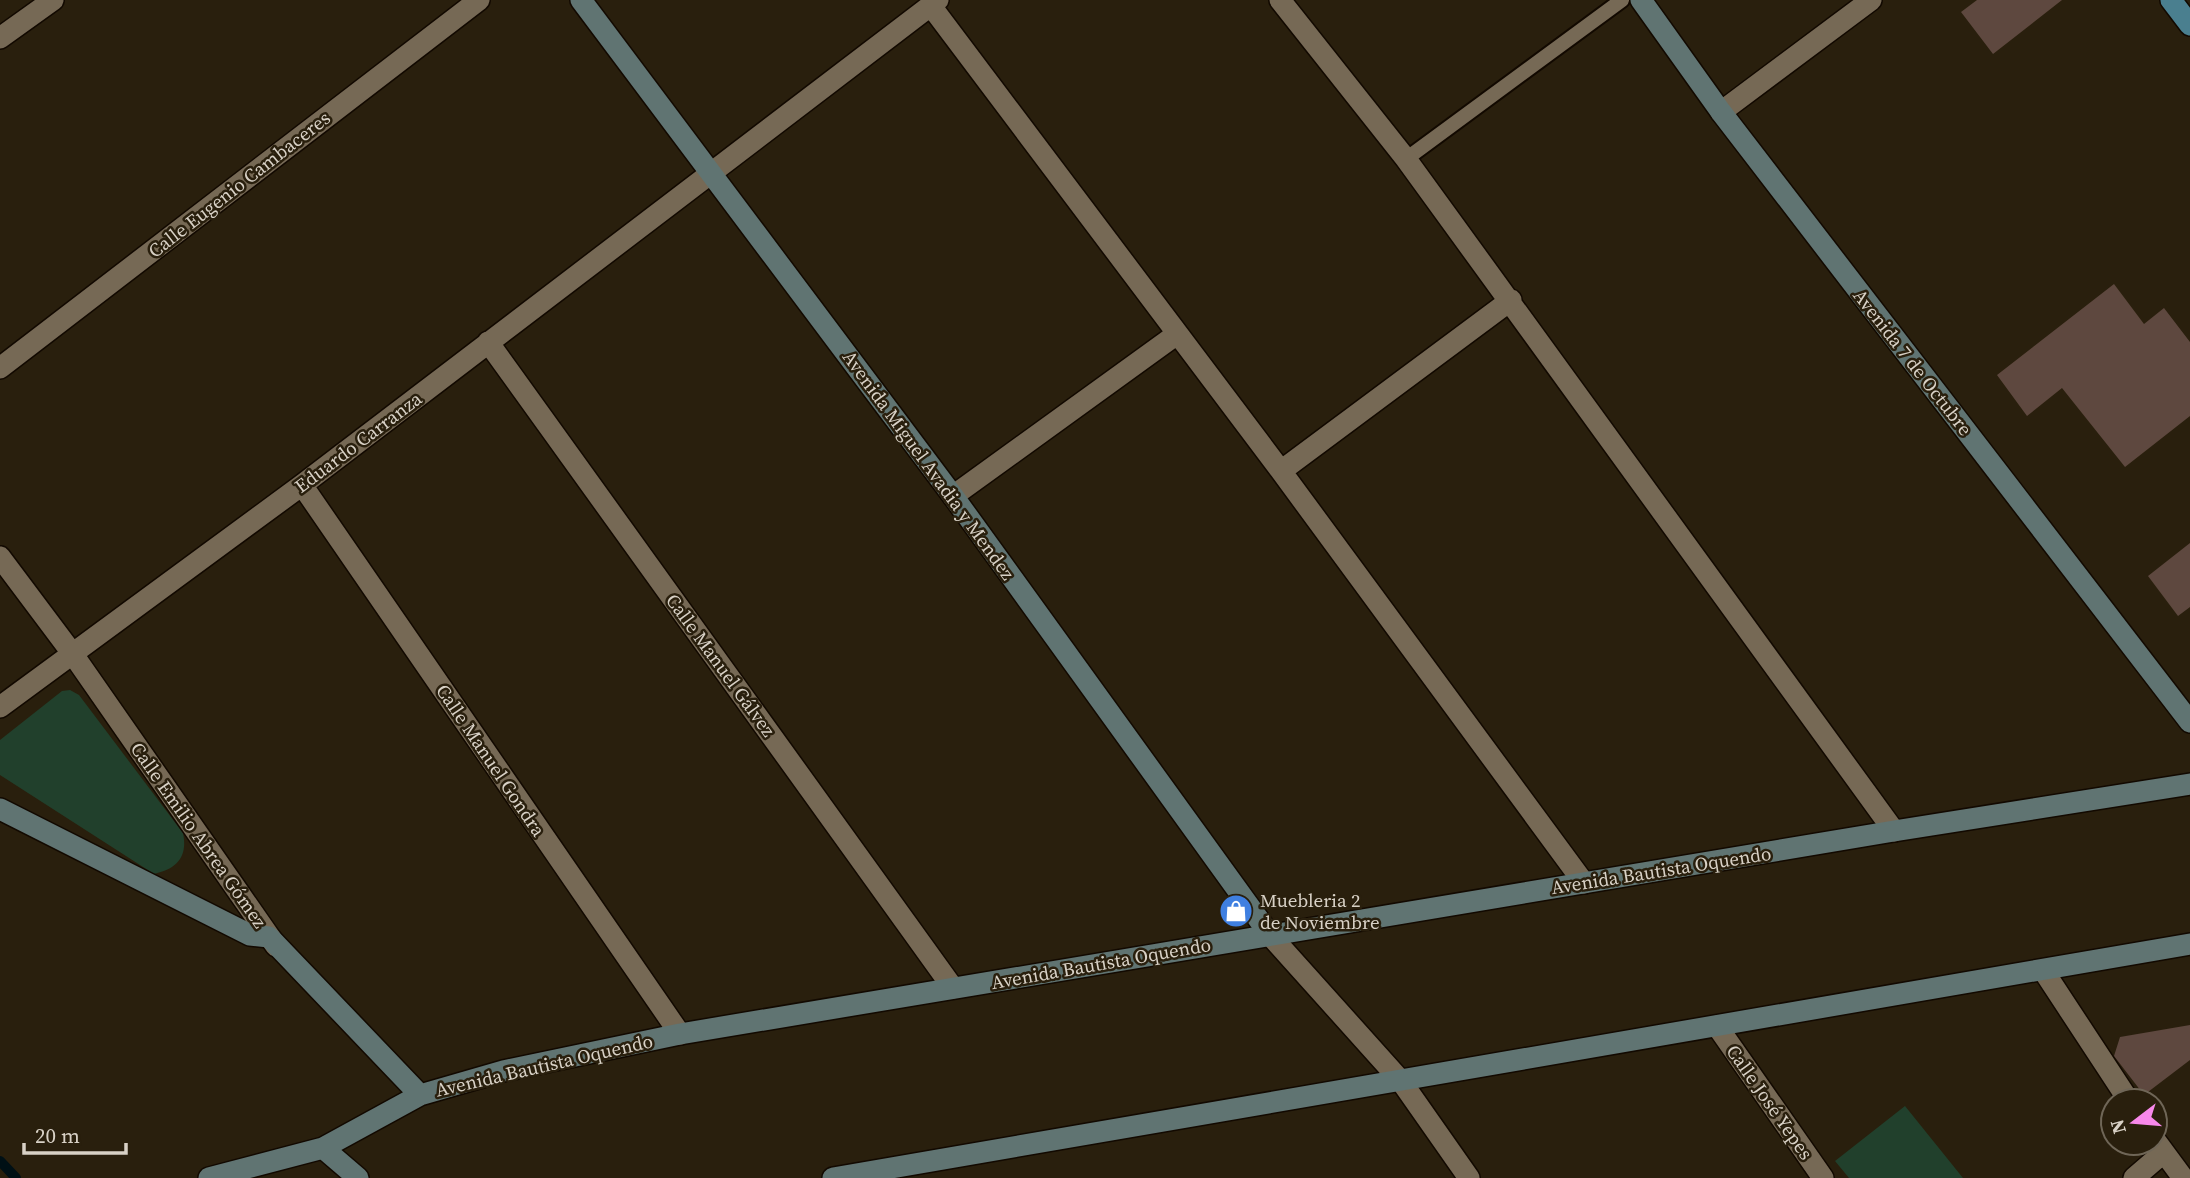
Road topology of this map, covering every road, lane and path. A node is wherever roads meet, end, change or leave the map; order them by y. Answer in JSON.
{"nodes":[{"id":1,"x":52,"y":0,"type":"edge"},
{"id":2,"x":479,"y":0,"type":"edge"},
{"id":3,"x":581,"y":0,"type":"edge"},
{"id":4,"x":1280,"y":0,"type":"edge"},
{"id":5,"x":1622,"y":0,"type":"edge"},
{"id":6,"x":1641,"y":0,"type":"edge"},
{"id":7,"x":1871,"y":0,"type":"edge"},
{"id":8,"x":2171,"y":0,"type":"edge"},
{"id":9,"x":935,"y":3,"type":"edge"},
{"id":10,"x":2190,"y":25,"type":"edge"},
{"id":11,"x":0,"y":38,"type":"edge"},
{"id":12,"x":1721,"y":112,"type":"junction"},
{"id":13,"x":1406,"y":159,"type":"junction"},
{"id":14,"x":712,"y":174,"type":"junction"},
{"id":15,"x":1511,"y":300,"type":"junction"},
{"id":16,"x":1177,"y":334,"type":"junction"},
{"id":17,"x":488,"y":342,"type":"junction"},
{"id":18,"x":0,"y":368,"type":"edge"},
{"id":19,"x":1281,"y":471,"type":"junction"},
{"id":20,"x":302,"y":485,"type":"junction"},
{"id":21,"x":953,"y":496,"type":"junction"},
{"id":22,"x":0,"y":557,"type":"edge"},
{"id":23,"x":72,"y":653,"type":"junction"},
{"id":24,"x":0,"y":707,"type":"edge"},
{"id":25,"x":2190,"y":722,"type":"edge"},
{"id":26,"x":2190,"y":784,"type":"edge"},
{"id":27,"x":0,"y":810,"type":"edge"},
{"id":28,"x":1894,"y":831,"type":"junction"},
{"id":29,"x":1584,"y":883,"type":"junction"},
{"id":30,"x":1270,"y":935,"type":"junction"},
{"id":31,"x":2190,"y":944,"type":"edge"},
{"id":32,"x":276,"y":946,"type":"junction"},
{"id":33,"x":2043,"y":970,"type":"junction"},
{"id":34,"x":953,"y":988,"type":"junction"},
{"id":35,"x":1717,"y":1026,"type":"junction"},
{"id":36,"x":680,"y":1034,"type":"junction"},
{"id":37,"x":1401,"y":1081,"type":"junction"},
{"id":38,"x":2120,"y":1087,"type":"edge"},
{"id":39,"x":421,"y":1095,"type":"junction"},
{"id":40,"x":323,"y":1148,"type":"junction"},
{"id":41,"x":2150,"y":1157,"type":"edge"},
{"id":42,"x":2167,"y":1157,"type":"edge"},
{"id":43,"x":209,"y":1178,"type":"edge"},
{"id":44,"x":358,"y":1178,"type":"edge"},
{"id":45,"x":832,"y":1178,"type":"edge"},
{"id":46,"x":1469,"y":1178,"type":"edge"},
{"id":47,"x":1823,"y":1178,"type":"edge"},
{"id":48,"x":2134,"y":1178,"type":"edge"},
{"id":49,"x":2183,"y":1178,"type":"edge"}],
"edges":[{"from":1,"to":11,"type":"street"},
{"from":2,"to":18,"type":"street","name":"Calle Eugenio Cambaceres"},
{"from":3,"to":14,"type":"main road","name":"Avenida Miguel Avadia y Mendez"},
{"from":4,"to":13,"type":"street"},
{"from":5,"to":13,"type":"lane"},
{"from":6,"to":12,"type":"main road","name":"Avenida 7 de Octubre"},
{"from":7,"to":12,"type":"street"},
{"from":8,"to":10,"type":"main road"},
{"from":9,"to":14,"type":"street","name":"Eduardo Carranza"},
{"from":9,"to":16,"type":"street"},
{"from":12,"to":25,"type":"main road","name":"Avenida 7 de Octubre"},
{"from":13,"to":15,"type":"street"},
{"from":14,"to":17,"type":"street","name":"Eduardo Carranza"},
{"from":14,"to":21,"type":"main road","name":"Avenida Miguel Avadia y Mendez"},
{"from":15,"to":19,"type":"street"},
{"from":15,"to":28,"type":"street"},
{"from":16,"to":19,"type":"street"},
{"from":16,"to":21,"type":"street"},
{"from":17,"to":20,"type":"street","name":"Eduardo Carranza"},
{"from":17,"to":34,"type":"street","name":"Calle Manuel Gálvez"},
{"from":19,"to":29,"type":"street"},
{"from":20,"to":23,"type":"street","name":"Eduardo Carranza"},
{"from":20,"to":36,"type":"street","name":"Calle Manuel Gondra"},
{"from":21,"to":30,"type":"main road","name":"Avenida Miguel Avadia y Mendez"},
{"from":22,"to":23,"type":"street","name":"Calle Emilio Abrea Gómez"},
{"from":23,"to":24,"type":"street","name":"Eduardo Carranza"},
{"from":23,"to":32,"type":"street","name":"Calle Emilio Abrea Gómez"},
{"from":26,"to":28,"type":"main road","name":"Avenida Bautista Oquendo"},
{"from":27,"to":32,"type":"main road"},
{"from":28,"to":29,"type":"main road","name":"Avenida Bautista Oquendo"},
{"from":29,"to":30,"type":"main road","name":"Avenida Bautista Oquendo"},
{"from":30,"to":34,"type":"main road","name":"Avenida Bautista Oquendo"},
{"from":30,"to":37,"type":"street"},
{"from":31,"to":33,"type":"main road"},
{"from":32,"to":39,"type":"main road","name":"Calle Emilio Abrea Gómez"},
{"from":33,"to":35,"type":"main road"},
{"from":33,"to":38,"type":"street"},
{"from":34,"to":36,"type":"main road","name":"Avenida Bautista Oquendo"},
{"from":35,"to":37,"type":"main road"},
{"from":35,"to":47,"type":"street","name":"Calle José Yepes"},
{"from":36,"to":39,"type":"main road","name":"Avenida Bautista Oquendo"},
{"from":37,"to":45,"type":"main road"},
{"from":37,"to":46,"type":"street"},
{"from":39,"to":40,"type":"main road","name":"Avenida Bautista Oquendo"},
{"from":40,"to":43,"type":"main road","name":"Avenida Bautista Oquendo"},
{"from":40,"to":44,"type":"main road"},
{"from":41,"to":48,"type":"street"},
{"from":42,"to":49,"type":"street"}]}
